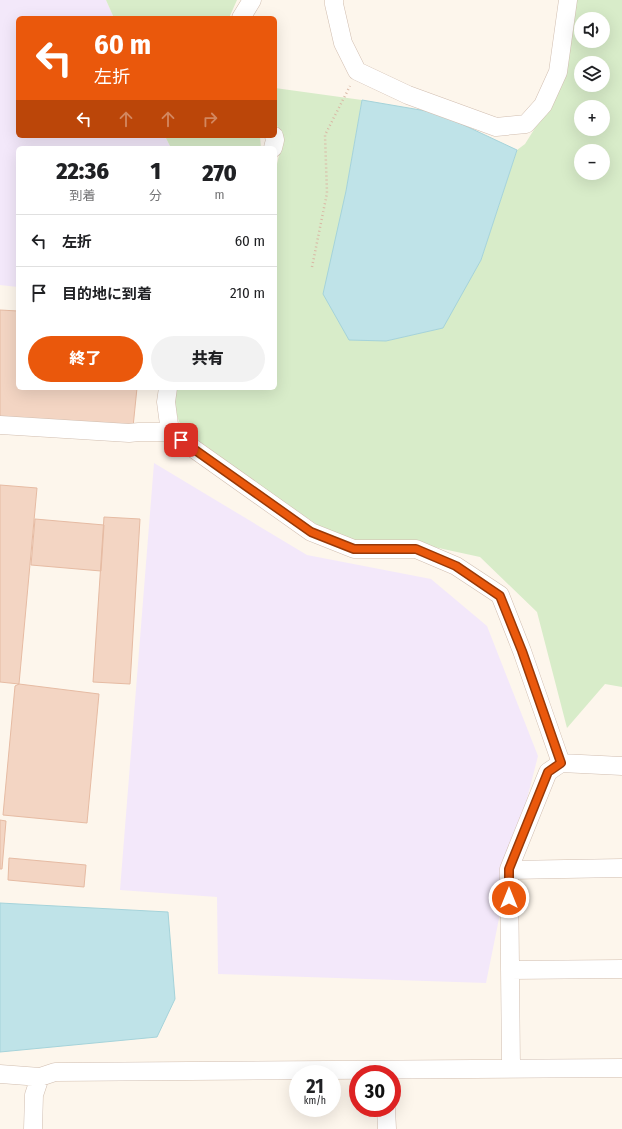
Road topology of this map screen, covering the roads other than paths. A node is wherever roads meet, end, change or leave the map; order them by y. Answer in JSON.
{"nodes":[{"id":1,"x":252,"y":0,"type":"edge"},
{"id":2,"x":334,"y":0,"type":"edge"},
{"id":3,"x":568,"y":0,"type":"edge"},
{"id":4,"x":242,"y":16,"type":"edge"},
{"id":5,"x":168,"y":390,"type":"edge"},
{"id":6,"x":0,"y":425,"type":"edge"},
{"id":7,"x":170,"y":432,"type":"junction"},
{"id":8,"x":561,"y":763,"type":"junction"},
{"id":9,"x":622,"y":766,"type":"edge"},
{"id":10,"x":622,"y":868,"type":"edge"},
{"id":11,"x":509,"y":870,"type":"junction"},
{"id":12,"x":510,"y":970,"type":"junction"},
{"id":13,"x":622,"y":970,"type":"edge"},
{"id":14,"x":511,"y":1067,"type":"junction"},
{"id":15,"x":622,"y":1068,"type":"edge"},
{"id":16,"x":349,"y":1071,"type":"edge"},
{"id":17,"x":401,"y":1071,"type":"edge"},
{"id":18,"x":0,"y":1074,"type":"edge"},
{"id":19,"x":40,"y":1077,"type":"junction"},
{"id":20,"x":386,"y":1117,"type":"edge"},
{"id":21,"x":33,"y":1129,"type":"edge"},
{"id":22,"x":387,"y":1129,"type":"edge"}],
"edges":[{"from":1,"to":4,"type":"street"},
{"from":2,"to":3,"type":"street"},
{"from":5,"to":7,"type":"street"},
{"from":6,"to":7,"type":"street"},
{"from":7,"to":8,"type":"street"},
{"from":8,"to":9,"type":"street"},
{"from":8,"to":11,"type":"street"},
{"from":10,"to":11,"type":"street"},
{"from":11,"to":12,"type":"street"},
{"from":12,"to":13,"type":"street"},
{"from":12,"to":14,"type":"street"},
{"from":14,"to":15,"type":"street"},
{"from":14,"to":17,"type":"street"},
{"from":16,"to":19,"type":"street"},
{"from":18,"to":19,"type":"street"},
{"from":19,"to":21,"type":"street"},
{"from":20,"to":22,"type":"street"}]}
